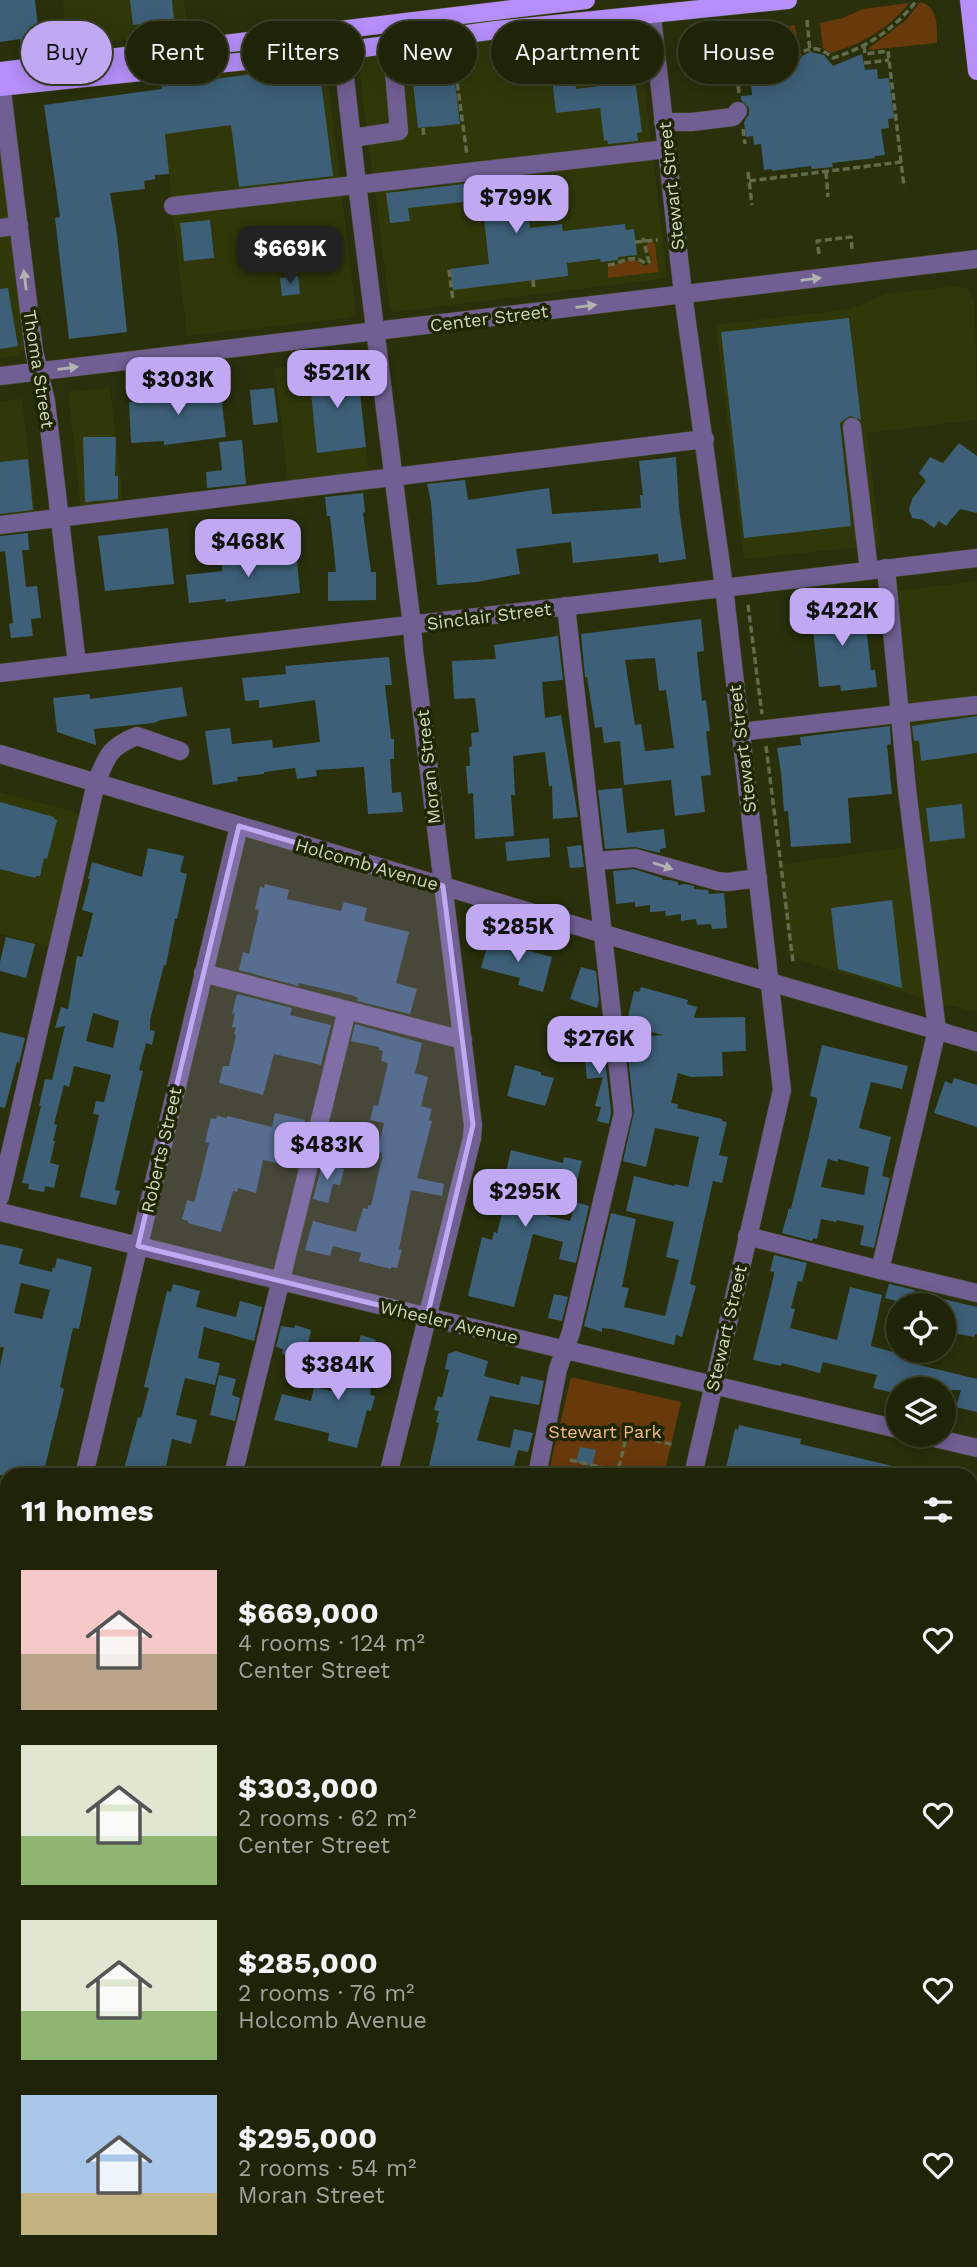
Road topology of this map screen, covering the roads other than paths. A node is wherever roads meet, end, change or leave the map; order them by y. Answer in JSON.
{"nodes":[{"id":1,"x":586,"y":0,"type":"edge"},
{"id":2,"x":682,"y":0,"type":"edge"},
{"id":3,"x":788,"y":0,"type":"edge"},
{"id":4,"x":969,"y":0,"type":"edge"},
{"id":5,"x":494,"y":6,"type":"edge"},
{"id":6,"x":652,"y":16,"type":"junction"},
{"id":7,"x":596,"y":21,"type":"edge"},
{"id":8,"x":491,"y":31,"type":"edge"},
{"id":9,"x":364,"y":48,"type":"edge"},
{"id":10,"x":242,"y":59,"type":"edge"},
{"id":11,"x":977,"y":71,"type":"edge"},
{"id":12,"x":0,"y":80,"type":"edge"},
{"id":13,"x":346,"y":84,"type":"edge"},
{"id":14,"x":395,"y":84,"type":"edge"},
{"id":15,"x":352,"y":138,"type":"junction"},
{"id":16,"x":667,"y":149,"type":"junction"},
{"id":17,"x":356,"y":184,"type":"junction"},
{"id":18,"x":173,"y":206,"type":"dead end"},
{"id":19,"x":19,"y":225,"type":"junction"},
{"id":20,"x":0,"y":228,"type":"edge"},
{"id":21,"x":977,"y":259,"type":"edge"},
{"id":22,"x":683,"y":294,"type":"junction"},
{"id":23,"x":375,"y":331,"type":"junction"},
{"id":24,"x":39,"y":371,"type":"junction"},
{"id":25,"x":0,"y":376,"type":"edge"},
{"id":26,"x":852,"y":427,"type":"dead end"},
{"id":27,"x":705,"y":439,"type":"junction"},
{"id":28,"x":395,"y":478,"type":"junction"},
{"id":29,"x":60,"y":517,"type":"junction"},
{"id":30,"x":0,"y":525,"type":"edge"},
{"id":31,"x":977,"y":558,"type":"edge"},
{"id":32,"x":878,"y":569,"type":"junction"},
{"id":33,"x":724,"y":587,"type":"junction"},
{"id":34,"x":566,"y":606,"type":"junction"},
{"id":35,"x":412,"y":625,"type":"junction"},
{"id":36,"x":77,"y":664,"type":"junction"},
{"id":37,"x":0,"y":673,"type":"edge"},
{"id":38,"x":977,"y":705,"type":"edge"},
{"id":39,"x":900,"y":713,"type":"junction"},
{"id":40,"x":740,"y":732,"type":"junction"},
{"id":41,"x":180,"y":751,"type":"dead end"},
{"id":42,"x":0,"y":754,"type":"edge"},
{"id":43,"x":96,"y":783,"type":"junction"},
{"id":44,"x":239,"y":826,"type":"junction"},
{"id":45,"x":596,"y":861,"type":"junction"},
{"id":46,"x":758,"y":878,"type":"junction"},
{"id":47,"x":443,"y":886,"type":"junction"},
{"id":48,"x":604,"y":934,"type":"junction"},
{"id":49,"x":203,"y":973,"type":"junction"},
{"id":50,"x":770,"y":982,"type":"junction"},
{"id":51,"x":348,"y":1010,"type":"junction"},
{"id":52,"x":937,"y":1030,"type":"junction"},
{"id":53,"x":463,"y":1040,"type":"junction"},
{"id":54,"x":977,"y":1042,"type":"edge"},
{"id":55,"x":0,"y":1197,"type":"edge"},
{"id":56,"x":0,"y":1212,"type":"edge"},
{"id":57,"x":747,"y":1236,"type":"junction"},
{"id":58,"x":138,"y":1245,"type":"junction"},
{"id":59,"x":880,"y":1270,"type":"junction"},
{"id":60,"x":281,"y":1282,"type":"junction"},
{"id":61,"x":977,"y":1293,"type":"edge"},
{"id":62,"x":427,"y":1317,"type":"junction"},
{"id":63,"x":566,"y":1350,"type":"junction"},
{"id":64,"x":714,"y":1384,"type":"junction"},
{"id":65,"x":886,"y":1426,"type":"edge"},
{"id":66,"x":956,"y":1443,"type":"edge"},
{"id":67,"x":977,"y":1448,"type":"edge"},
{"id":68,"x":86,"y":1468,"type":"edge"},
{"id":69,"x":235,"y":1468,"type":"edge"},
{"id":70,"x":390,"y":1468,"type":"edge"},
{"id":71,"x":538,"y":1468,"type":"edge"},
{"id":72,"x":695,"y":1468,"type":"edge"}],
"edges":[{"from":1,"to":5,"type":"main road"},
{"from":2,"to":6,"type":"main road"},
{"from":3,"to":6,"type":"main road"},
{"from":4,"to":11,"type":"main road"},
{"from":5,"to":12,"type":"main road"},
{"from":6,"to":7,"type":"main road"},
{"from":6,"to":16,"type":"street","name":"Stewart Street"},
{"from":8,"to":9,"type":"main road"},
{"from":10,"to":12,"type":"main road"},
{"from":12,"to":19,"type":"street","name":"Thoma Street"},
{"from":13,"to":15,"type":"street","name":"Moran Street"},
{"from":14,"to":15,"type":"street"},
{"from":15,"to":17,"type":"street","name":"Moran Street"},
{"from":16,"to":17,"type":"street"},
{"from":16,"to":22,"type":"street","name":"Stewart Street"},
{"from":17,"to":18,"type":"street"},
{"from":17,"to":23,"type":"street","name":"Moran Street"},
{"from":19,"to":20,"type":"street"},
{"from":24,"to":19,"type":"street","name":"Thoma Street","one_way":true},
{"from":22,"to":21,"type":"street","name":"Center Street","one_way":true},
{"from":23,"to":22,"type":"street","name":"Center Street","one_way":true},
{"from":22,"to":27,"type":"street","name":"Stewart Street"},
{"from":24,"to":23,"type":"street","name":"Center Street","one_way":true},
{"from":23,"to":28,"type":"street","name":"Moran Street"},
{"from":24,"to":25,"type":"street","name":"Center Street"},
{"from":24,"to":29,"type":"street","name":"Thoma Street"},
{"from":26,"to":32,"type":"street"},
{"from":27,"to":28,"type":"street"},
{"from":27,"to":33,"type":"street","name":"Stewart Street"},
{"from":28,"to":29,"type":"street"},
{"from":28,"to":35,"type":"street","name":"Moran Street"},
{"from":29,"to":30,"type":"street"},
{"from":29,"to":36,"type":"street","name":"Thoma Street"},
{"from":31,"to":32,"type":"street","name":"Sinclair Street"},
{"from":32,"to":33,"type":"street","name":"Sinclair Street"},
{"from":32,"to":39,"type":"street"},
{"from":33,"to":34,"type":"street","name":"Sinclair Street"},
{"from":33,"to":40,"type":"street","name":"Stewart Street"},
{"from":34,"to":35,"type":"street","name":"Sinclair Street"},
{"from":34,"to":45,"type":"street"},
{"from":35,"to":36,"type":"street","name":"Sinclair Street"},
{"from":35,"to":47,"type":"street","name":"Moran Street"},
{"from":36,"to":37,"type":"street","name":"Sinclair Street"},
{"from":38,"to":39,"type":"street"},
{"from":39,"to":40,"type":"street"},
{"from":39,"to":52,"type":"street"},
{"from":40,"to":46,"type":"street","name":"Stewart Street"},
{"from":41,"to":43,"type":"street"},
{"from":42,"to":43,"type":"street","name":"Holcomb Avenue"},
{"from":43,"to":44,"type":"street","name":"Holcomb Avenue"},
{"from":43,"to":55,"type":"street"},
{"from":44,"to":47,"type":"street","name":"Holcomb Avenue"},
{"from":44,"to":49,"type":"street","name":"Roberts Street"},
{"from":45,"to":46,"type":"street","one_way":true},
{"from":45,"to":48,"type":"street"},
{"from":46,"to":50,"type":"street","name":"Stewart Street"},
{"from":47,"to":48,"type":"street","name":"Holcomb Avenue"},
{"from":47,"to":53,"type":"street","name":"Moran Street"},
{"from":48,"to":50,"type":"street","name":"Holcomb Avenue"},
{"from":48,"to":63,"type":"street"},
{"from":49,"to":51,"type":"street"},
{"from":49,"to":58,"type":"street","name":"Roberts Street"},
{"from":50,"to":52,"type":"street","name":"Holcomb Avenue"},
{"from":50,"to":57,"type":"street","name":"Stewart Street"},
{"from":51,"to":53,"type":"street"},
{"from":51,"to":60,"type":"street"},
{"from":52,"to":54,"type":"street","name":"Holcomb Avenue"},
{"from":52,"to":59,"type":"street"},
{"from":53,"to":62,"type":"street","name":"Moran Street"},
{"from":56,"to":58,"type":"street","name":"Wheeler Avenue"},
{"from":57,"to":59,"type":"street"},
{"from":57,"to":64,"type":"street","name":"Stewart Street"},
{"from":58,"to":60,"type":"street","name":"Wheeler Avenue"},
{"from":58,"to":68,"type":"street","name":"Roberts Street"},
{"from":59,"to":61,"type":"street"},
{"from":60,"to":62,"type":"street","name":"Wheeler Avenue"},
{"from":60,"to":69,"type":"street"},
{"from":62,"to":63,"type":"street","name":"Wheeler Avenue"},
{"from":62,"to":70,"type":"street","name":"Moran Street"},
{"from":63,"to":64,"type":"street","name":"Wheeler Avenue"},
{"from":63,"to":71,"type":"street"},
{"from":64,"to":65,"type":"street","name":"Wheeler Avenue"},
{"from":64,"to":72,"type":"street","name":"Stewart Street"},
{"from":66,"to":67,"type":"street"}]}
